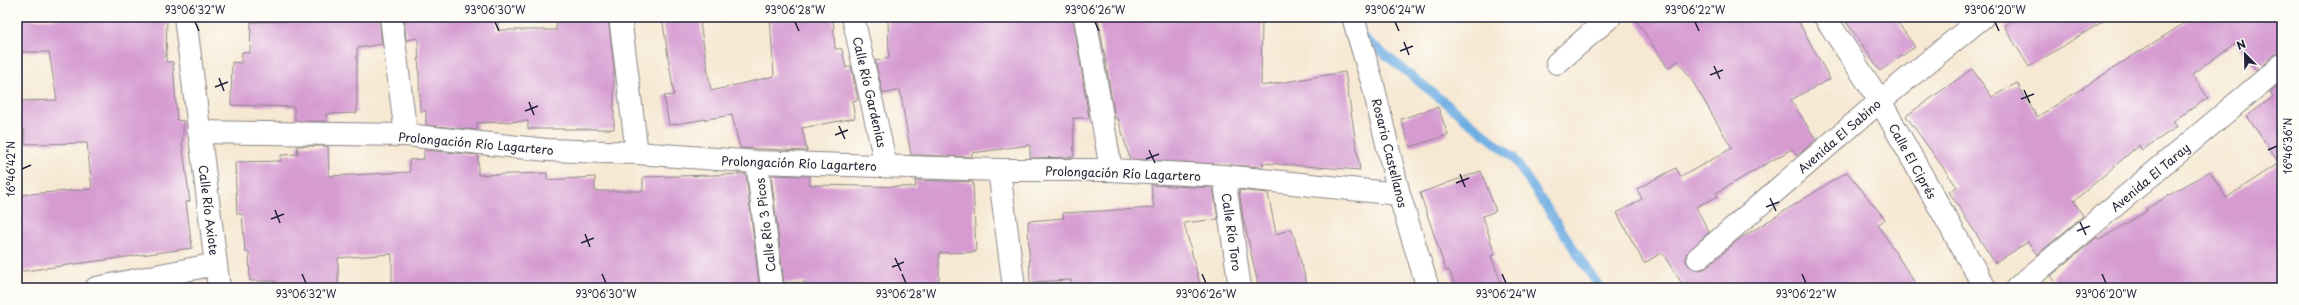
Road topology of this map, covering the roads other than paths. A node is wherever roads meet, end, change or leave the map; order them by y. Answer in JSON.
{"nodes":[{"id":1,"x":185,"y":17,"type":"edge"},
{"id":2,"x":391,"y":17,"type":"edge"},
{"id":3,"x":620,"y":17,"type":"edge"},
{"id":4,"x":853,"y":17,"type":"edge"},
{"id":5,"x":1085,"y":17,"type":"edge"},
{"id":6,"x":1353,"y":17,"type":"edge"},
{"id":7,"x":1610,"y":17,"type":"edge"},
{"id":8,"x":1825,"y":17,"type":"edge"},
{"id":9,"x":1983,"y":17,"type":"edge"},
{"id":10,"x":1557,"y":63,"type":"dead end"},
{"id":11,"x":2282,"y":65,"type":"edge"},
{"id":12,"x":1880,"y":101,"type":"junction"},
{"id":13,"x":199,"y":132,"type":"junction"},
{"id":14,"x":406,"y":135,"type":"junction"},
{"id":15,"x":637,"y":153,"type":"junction"},
{"id":16,"x":757,"y":162,"type":"junction"},
{"id":17,"x":886,"y":166,"type":"junction"},
{"id":18,"x":999,"y":170,"type":"junction"},
{"id":19,"x":1111,"y":170,"type":"junction"},
{"id":20,"x":1224,"y":176,"type":"junction"},
{"id":21,"x":1399,"y":194,"type":"junction"},
{"id":22,"x":1698,"y":258,"type":"dead end"},
{"id":23,"x":216,"y":264,"type":"junction"},
{"id":24,"x":96,"y":288,"type":"edge"},
{"id":25,"x":218,"y":288,"type":"edge"},
{"id":26,"x":772,"y":288,"type":"edge"},
{"id":27,"x":1014,"y":288,"type":"edge"},
{"id":28,"x":1240,"y":288,"type":"edge"},
{"id":29,"x":1428,"y":288,"type":"edge"},
{"id":30,"x":1984,"y":288,"type":"edge"},
{"id":31,"x":2017,"y":288,"type":"edge"}],
"edges":[{"from":1,"to":13,"type":"street","name":"Calle Río Axiote"},
{"from":2,"to":14,"type":"street"},
{"from":3,"to":15,"type":"street"},
{"from":4,"to":17,"type":"street","name":"Calle Río Gardenias"},
{"from":5,"to":19,"type":"street"},
{"from":6,"to":21,"type":"street","name":"Rosario Castellanos"},
{"from":7,"to":10,"type":"street"},
{"from":8,"to":12,"type":"street","name":"Calle El Ciprés"},
{"from":9,"to":12,"type":"street","name":"Avenida El Sabino"},
{"from":11,"to":31,"type":"street","name":"Avenida El Taray"},
{"from":12,"to":22,"type":"street","name":"Avenida El Sabino"},
{"from":12,"to":30,"type":"street","name":"Calle El Ciprés"},
{"from":13,"to":14,"type":"street","name":"Prolongación Río Lagartero"},
{"from":13,"to":23,"type":"street","name":"Calle Río Axiote"},
{"from":14,"to":15,"type":"street","name":"Prolongación Río Lagartero"},
{"from":15,"to":16,"type":"street","name":"Prolongación Río Lagartero"},
{"from":16,"to":17,"type":"street","name":"Prolongación Río Lagartero"},
{"from":16,"to":26,"type":"street","name":"Calle Río 3 Picos"},
{"from":17,"to":18,"type":"street","name":"Prolongación Río Lagartero"},
{"from":18,"to":19,"type":"street","name":"Prolongación Río Lagartero"},
{"from":18,"to":27,"type":"street"},
{"from":19,"to":20,"type":"street","name":"Prolongación Río Lagartero"},
{"from":20,"to":21,"type":"street","name":"Prolongación Río Lagartero"},
{"from":20,"to":28,"type":"street","name":"Calle Río Toro"},
{"from":21,"to":29,"type":"street","name":"Rosario Castellanos"},
{"from":23,"to":24,"type":"street"},
{"from":23,"to":25,"type":"street","name":"Calle Río Axiote"}]}
